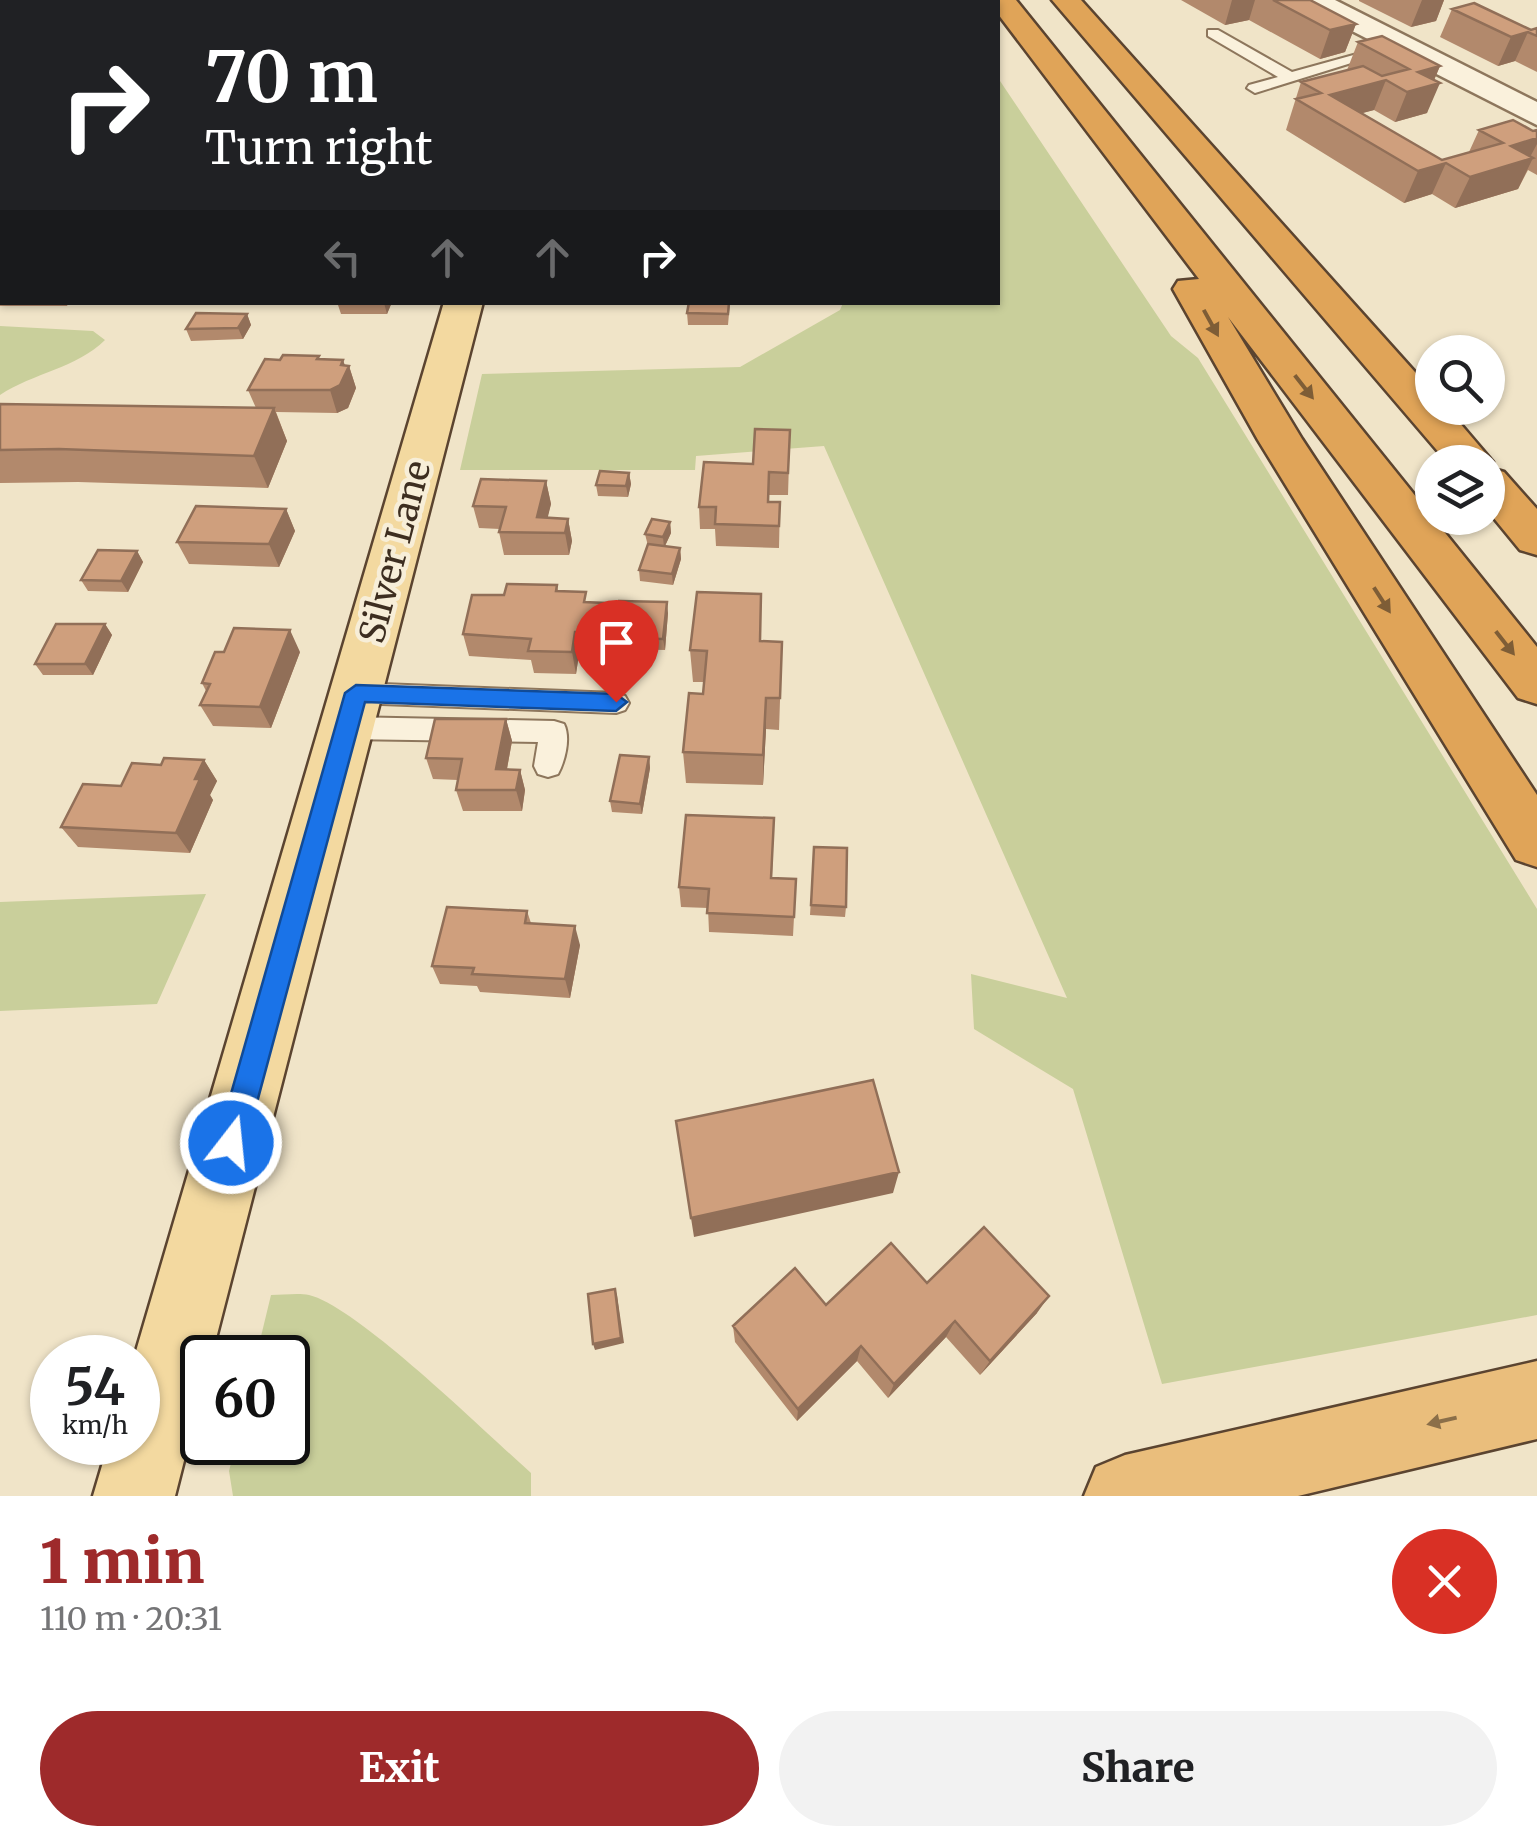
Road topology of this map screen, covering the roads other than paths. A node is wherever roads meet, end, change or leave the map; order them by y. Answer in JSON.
{"nodes":[{"id":1,"x":1001,"y":0,"type":"edge"},
{"id":2,"x":1066,"y":0,"type":"edge"},
{"id":3,"x":1099,"y":0,"type":"edge"},
{"id":4,"x":1313,"y":0,"type":"edge"},
{"id":5,"x":1000,"y":24,"type":"edge"},
{"id":6,"x":1213,"y":33,"type":"dead end"},
{"id":7,"x":1402,"y":46,"type":"junction"},
{"id":8,"x":1292,"y":78,"type":"junction"},
{"id":9,"x":1064,"y":81,"type":"junction"},
{"id":10,"x":1255,"y":88,"type":"dead end"},
{"id":11,"x":1537,"y":115,"type":"edge"},
{"id":12,"x":1114,"y":145,"type":"junction"},
{"id":13,"x":1330,"y":301,"type":"junction"},
{"id":14,"x":463,"y":305,"type":"edge"},
{"id":15,"x":1456,"y":445,"type":"edge"},
{"id":16,"x":1505,"y":502,"type":"edge"},
{"id":17,"x":1537,"y":539,"type":"edge"},
{"id":18,"x":1537,"y":684,"type":"edge"},
{"id":19,"x":616,"y":702,"type":"dead end"},
{"id":20,"x":351,"y":710,"type":"junction"},
{"id":21,"x":548,"y":766,"type":"dead end"},
{"id":22,"x":1537,"y":843,"type":"edge"},
{"id":23,"x":1537,"y":1400,"type":"edge"},
{"id":24,"x":134,"y":1496,"type":"edge"},
{"id":25,"x":1126,"y":1496,"type":"edge"}],
"edges":[{"from":1,"to":9,"type":"highway"},
{"from":2,"to":13,"type":"highway"},
{"from":3,"to":13,"type":"highway"},
{"from":4,"to":7,"type":"street"},
{"from":5,"to":9,"type":"highway"},
{"from":6,"to":8,"type":"lane"},
{"from":7,"to":8,"type":"lane"},
{"from":7,"to":11,"type":"street"},
{"from":8,"to":10,"type":"lane"},
{"from":9,"to":12,"type":"highway"},
{"from":12,"to":18,"type":"highway","one_way":true},
{"from":12,"to":22,"type":"highway","one_way":true},
{"from":13,"to":15,"type":"highway"},
{"from":14,"to":20,"type":"main road","name":"Silver Lane"},
{"from":16,"to":17,"type":"highway"},
{"from":19,"to":20,"type":"lane"},
{"from":20,"to":21,"type":"lane"},
{"from":20,"to":24,"type":"main road","name":"Silver Lane"},
{"from":23,"to":25,"type":"highway","one_way":true}]}
